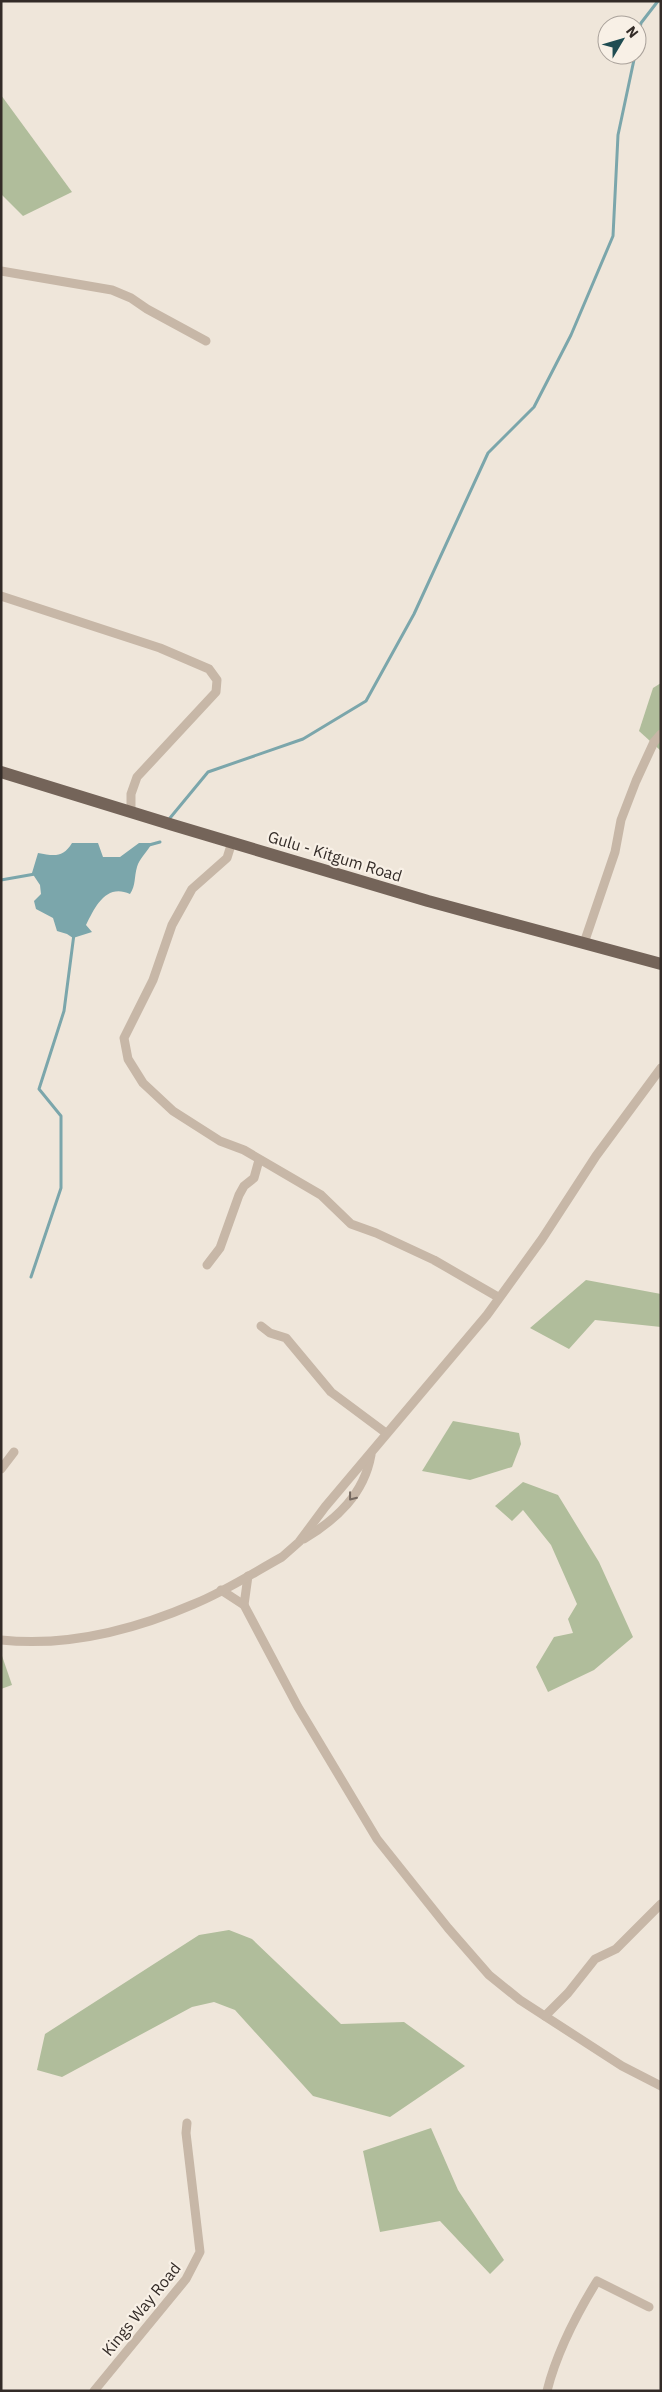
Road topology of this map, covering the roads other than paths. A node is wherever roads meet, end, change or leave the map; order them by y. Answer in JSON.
{"nodes":[{"id":1,"x":1,"y":271,"type":"edge"},
{"id":2,"x":206,"y":341,"type":"dead end"},
{"id":3,"x":1,"y":596,"type":"edge"},
{"id":4,"x":661,"y":734,"type":"edge"},
{"id":5,"x":1,"y":772,"type":"edge"},
{"id":6,"x":131,"y":811,"type":"junction"},
{"id":7,"x":232,"y":842,"type":"junction"},
{"id":8,"x":584,"y":942,"type":"junction"},
{"id":9,"x":661,"y":964,"type":"edge"},
{"id":10,"x":661,"y":1068,"type":"edge"},
{"id":11,"x":259,"y":1160,"type":"junction"},
{"id":12,"x":207,"y":1265,"type":"dead end"},
{"id":13,"x":498,"y":1297,"type":"junction"},
{"id":14,"x":261,"y":1326,"type":"dead end"},
{"id":15,"x":386,"y":1433,"type":"junction"},
{"id":16,"x":14,"y":1452,"type":"dead end"},
{"id":17,"x":372,"y":1454,"type":"junction"},
{"id":18,"x":1,"y":1469,"type":"edge"},
{"id":19,"x":299,"y":1542,"type":"junction"},
{"id":20,"x":248,"y":1576,"type":"junction"},
{"id":21,"x":221,"y":1590,"type":"junction"},
{"id":22,"x":244,"y":1605,"type":"junction"},
{"id":23,"x":1,"y":1640,"type":"edge"},
{"id":24,"x":661,"y":1904,"type":"edge"},
{"id":25,"x":545,"y":2016,"type":"junction"},
{"id":26,"x":661,"y":2086,"type":"edge"},
{"id":27,"x":187,"y":2123,"type":"dead end"},
{"id":28,"x":649,"y":2307,"type":"dead end"},
{"id":29,"x":94,"y":2391,"type":"edge"},
{"id":30,"x":547,"y":2391,"type":"edge"}],
"edges":[{"from":1,"to":2,"type":"street"},
{"from":3,"to":6,"type":"street"},
{"from":4,"to":8,"type":"street"},
{"from":5,"to":6,"type":"main road","name":"Gulu - Kitgum Road"},
{"from":6,"to":7,"type":"main road","name":"Gulu - Kitgum Road"},
{"from":7,"to":8,"type":"main road","name":"Gulu - Kitgum Road"},
{"from":7,"to":11,"type":"street"},
{"from":8,"to":9,"type":"main road","name":"Gulu - Kitgum Road"},
{"from":10,"to":13,"type":"street"},
{"from":11,"to":12,"type":"street"},
{"from":11,"to":13,"type":"street"},
{"from":13,"to":15,"type":"street"},
{"from":14,"to":15,"type":"street"},
{"from":15,"to":17,"type":"street"},
{"from":16,"to":18,"type":"street"},
{"from":17,"to":19,"type":"street"},
{"from":17,"to":19,"type":"street","one_way":true},
{"from":19,"to":20,"type":"street"},
{"from":20,"to":21,"type":"street"},
{"from":20,"to":22,"type":"street"},
{"from":21,"to":22,"type":"street"},
{"from":21,"to":23,"type":"street"},
{"from":22,"to":25,"type":"street"},
{"from":24,"to":25,"type":"street"},
{"from":25,"to":26,"type":"street"},
{"from":27,"to":29,"type":"street","name":"Kings Way Road"},
{"from":28,"to":30,"type":"street"}]}
